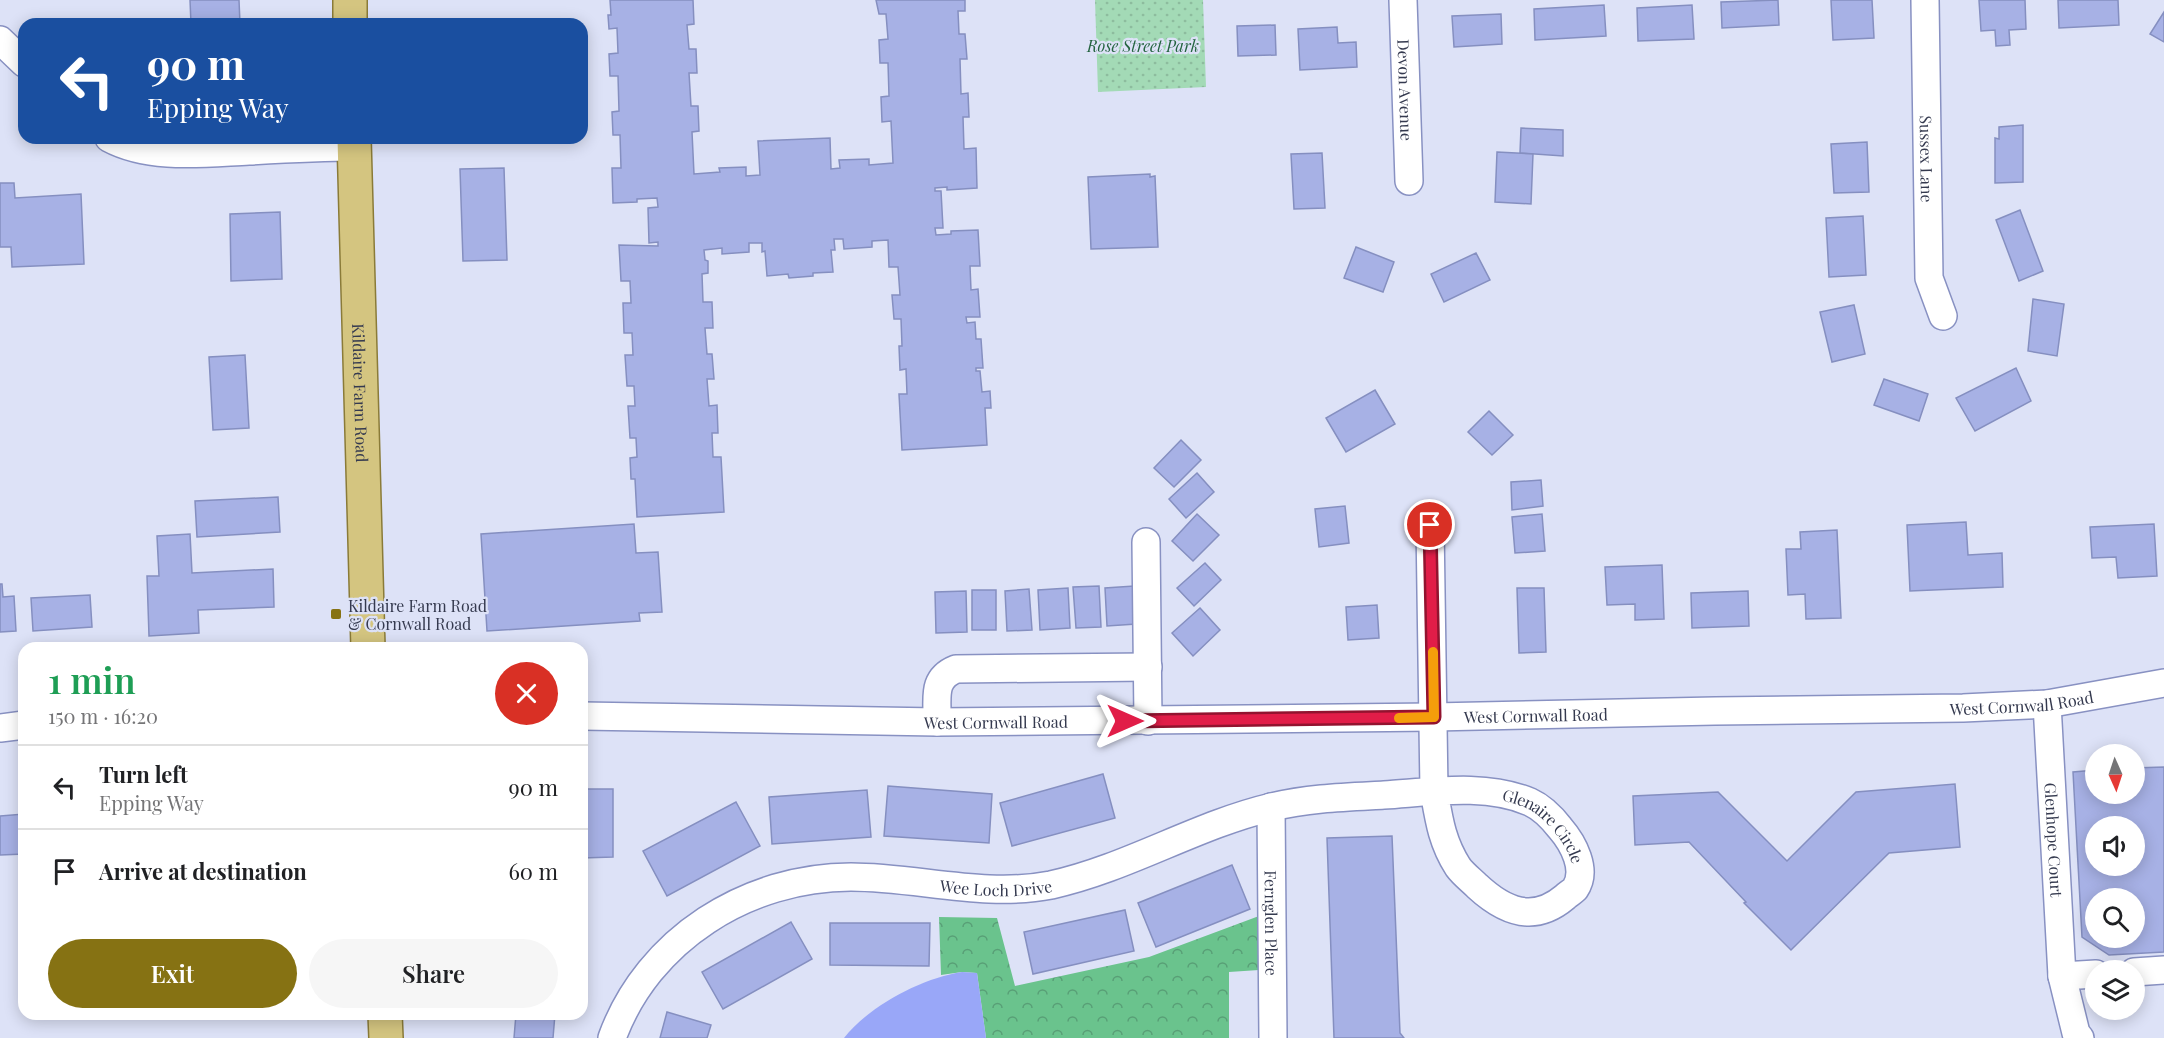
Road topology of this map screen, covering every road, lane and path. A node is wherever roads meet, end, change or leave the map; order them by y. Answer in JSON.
{"nodes":[{"id":1,"x":350,"y":0,"type":"edge"},
{"id":2,"x":1403,"y":0,"type":"edge"},
{"id":3,"x":1925,"y":0,"type":"edge"},
{"id":4,"x":350,"y":18,"type":"edge"},
{"id":5,"x":0,"y":40,"type":"edge"},
{"id":6,"x":18,"y":57,"type":"edge"},
{"id":7,"x":123,"y":144,"type":"edge"},
{"id":8,"x":326,"y":144,"type":"edge"},
{"id":9,"x":354,"y":144,"type":"edge"},
{"id":10,"x":1409,"y":181,"type":"dead end"},
{"id":11,"x":1943,"y":316,"type":"dead end"},
{"id":12,"x":1430,"y":525,"type":"dead end"},
{"id":13,"x":1146,"y":542,"type":"dead end"},
{"id":14,"x":368,"y":642,"type":"edge"},
{"id":15,"x":1148,"y":667,"type":"junction"},
{"id":16,"x":2164,"y":683,"type":"edge"},
{"id":17,"x":2047,"y":704,"type":"junction"},
{"id":18,"x":588,"y":716,"type":"edge"},
{"id":19,"x":1434,"y":717,"type":"junction"},
{"id":20,"x":1148,"y":721,"type":"junction"},
{"id":21,"x":937,"y":722,"type":"junction"},
{"id":22,"x":18,"y":726,"type":"edge"},
{"id":23,"x":0,"y":728,"type":"edge"},
{"id":24,"x":1434,"y":792,"type":"junction"},
{"id":25,"x":1271,"y":807,"type":"junction"},
{"id":26,"x":2164,"y":970,"type":"edge"},
{"id":27,"x":2145,"y":971,"type":"edge"},
{"id":28,"x":2085,"y":975,"type":"edge"},
{"id":29,"x":2062,"y":976,"type":"junction"},
{"id":30,"x":385,"y":1020,"type":"edge"},
{"id":31,"x":386,"y":1038,"type":"edge"},
{"id":32,"x":612,"y":1038,"type":"edge"},
{"id":33,"x":1273,"y":1038,"type":"edge"},
{"id":34,"x":2080,"y":1038,"type":"edge"}],
"edges":[{"from":1,"to":4,"type":"main road"},
{"from":2,"to":10,"type":"street","name":"Devon Avenue"},
{"from":3,"to":11,"type":"street","name":"Sussex Lane"},
{"from":5,"to":6,"type":"street"},
{"from":7,"to":8,"type":"street"},
{"from":9,"to":14,"type":"main road","name":"Kildaire Farm Road"},
{"from":12,"to":19,"type":"street","name":"Glenaire Circle"},
{"from":13,"to":15,"type":"street"},
{"from":15,"to":20,"type":"street"},
{"from":15,"to":21,"type":"street"},
{"from":16,"to":17,"type":"street","name":"West Cornwall Road"},
{"from":17,"to":19,"type":"street","name":"West Cornwall Road"},
{"from":17,"to":29,"type":"street","name":"Glenhope Court"},
{"from":18,"to":21,"type":"street","name":"West Cornwall Road"},
{"from":19,"to":20,"type":"street","name":"West Cornwall Road"},
{"from":19,"to":24,"type":"street","name":"Glenaire Circle"},
{"from":20,"to":21,"type":"street","name":"West Cornwall Road"},
{"from":22,"to":23,"type":"street"},
{"from":24,"to":24,"type":"street","name":"Glenaire Circle"},
{"from":24,"to":25,"type":"street","name":"Wee Loch Drive"},
{"from":25,"to":32,"type":"street","name":"Wee Loch Drive"},
{"from":25,"to":33,"type":"street","name":"Fernglen Place"},
{"from":26,"to":27,"type":"street"},
{"from":28,"to":29,"type":"street"},
{"from":29,"to":34,"type":"street","name":"Glenhope Court"},
{"from":30,"to":31,"type":"main road"}]}
